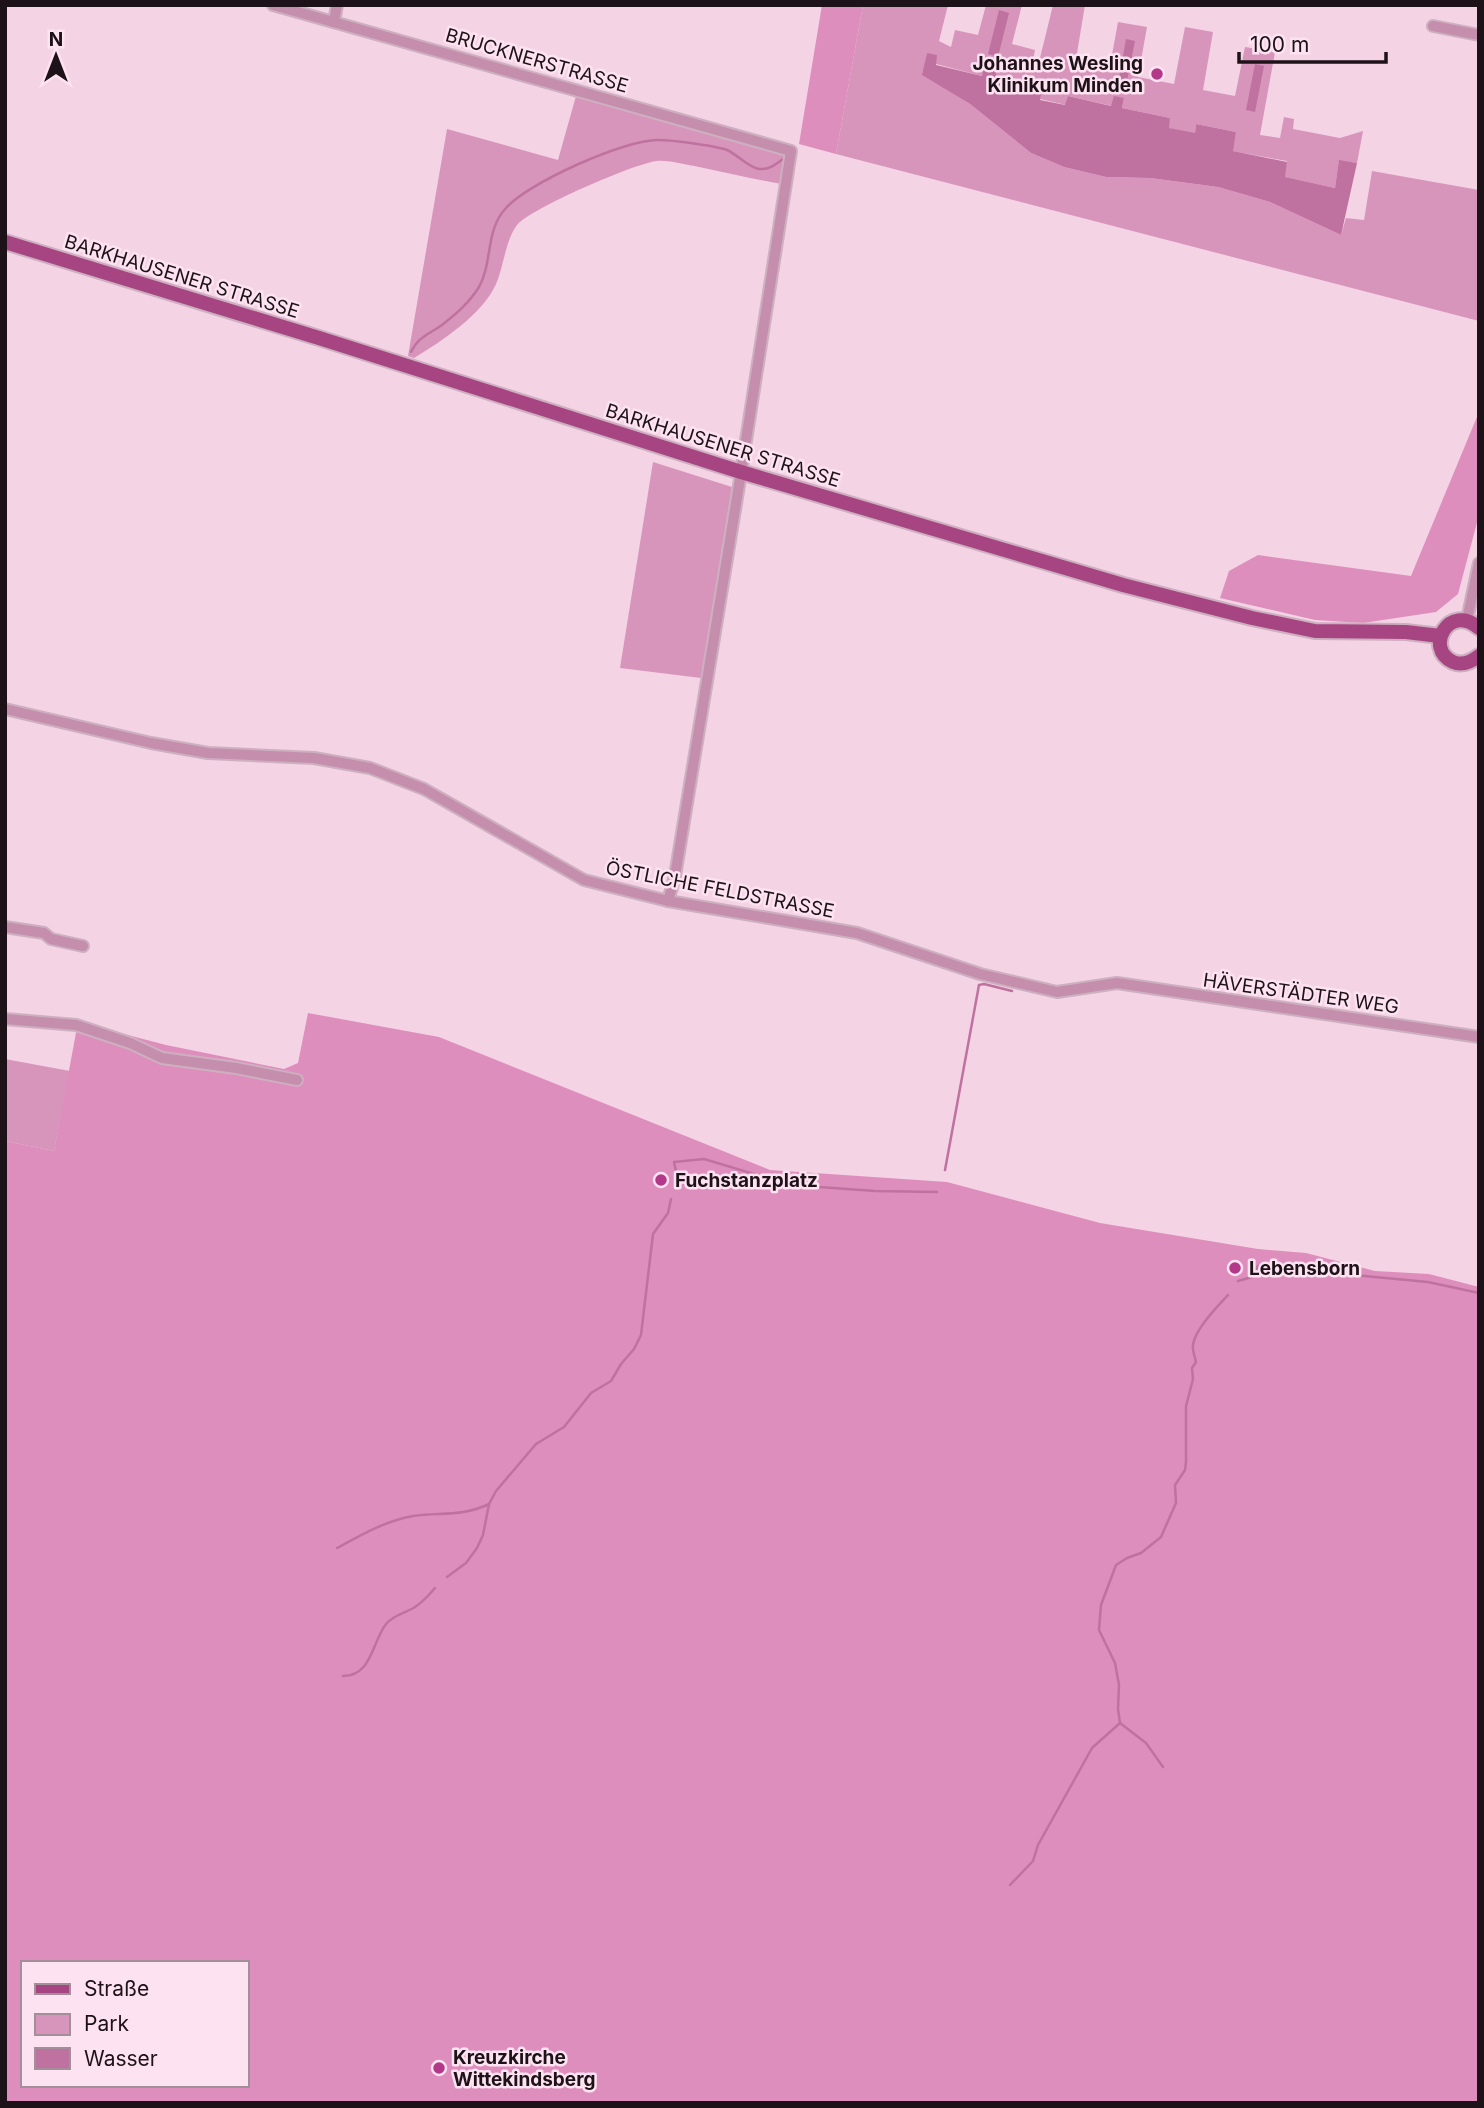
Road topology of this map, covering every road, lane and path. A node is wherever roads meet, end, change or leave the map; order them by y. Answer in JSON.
{"nodes":[{"id":1,"x":273,"y":5,"type":"edge"},
{"id":2,"x":337,"y":5,"type":"edge"},
{"id":3,"x":334,"y":22,"type":"junction"},
{"id":4,"x":1433,"y":26,"type":"dead end"},
{"id":5,"x":1479,"y":35,"type":"edge"},
{"id":6,"x":5,"y":242,"type":"edge"},
{"id":7,"x":741,"y":472,"type":"junction"},
{"id":8,"x":1479,"y":563,"type":"edge"},
{"id":9,"x":1473,"y":624,"type":"edge"},
{"id":10,"x":1440,"y":636,"type":"junction"},
{"id":11,"x":1479,"y":656,"type":"edge"},
{"id":12,"x":5,"y":709,"type":"edge"},
{"id":13,"x":668,"y":901,"type":"junction"},
{"id":14,"x":5,"y":927,"type":"edge"},
{"id":15,"x":83,"y":946,"type":"dead end"},
{"id":16,"x":1117,"y":983,"type":"joint"},
{"id":17,"x":5,"y":1019,"type":"edge"},
{"id":18,"x":1479,"y":1037,"type":"edge"},
{"id":19,"x":297,"y":1080,"type":"dead end"}],
"edges":[{"from":1,"to":3,"type":"street","name":"BRUCKNERSTRASSE"},
{"from":2,"to":3,"type":"street"},
{"from":3,"to":7,"type":"street","name":"BRUCKNERSTRASSE"},
{"from":4,"to":5,"type":"street"},
{"from":6,"to":7,"type":"main road","name":"BARKHAUSENER STRASSE"},
{"from":7,"to":10,"type":"main road","name":"BARKHAUSENER STRASSE"},
{"from":7,"to":13,"type":"street"},
{"from":8,"to":9,"type":"street"},
{"from":9,"to":10,"type":"main road"},
{"from":10,"to":11,"type":"main road"},
{"from":12,"to":13,"type":"street","name":"ÖSTLICHE FELDSTRASSE"},
{"from":13,"to":16,"type":"street","name":"ÖSTLICHE FELDSTRASSE"},
{"from":14,"to":15,"type":"street"},
{"from":16,"to":18,"type":"street","name":"HÄVERSTÄDTER WEG"},
{"from":17,"to":19,"type":"street"}]}
